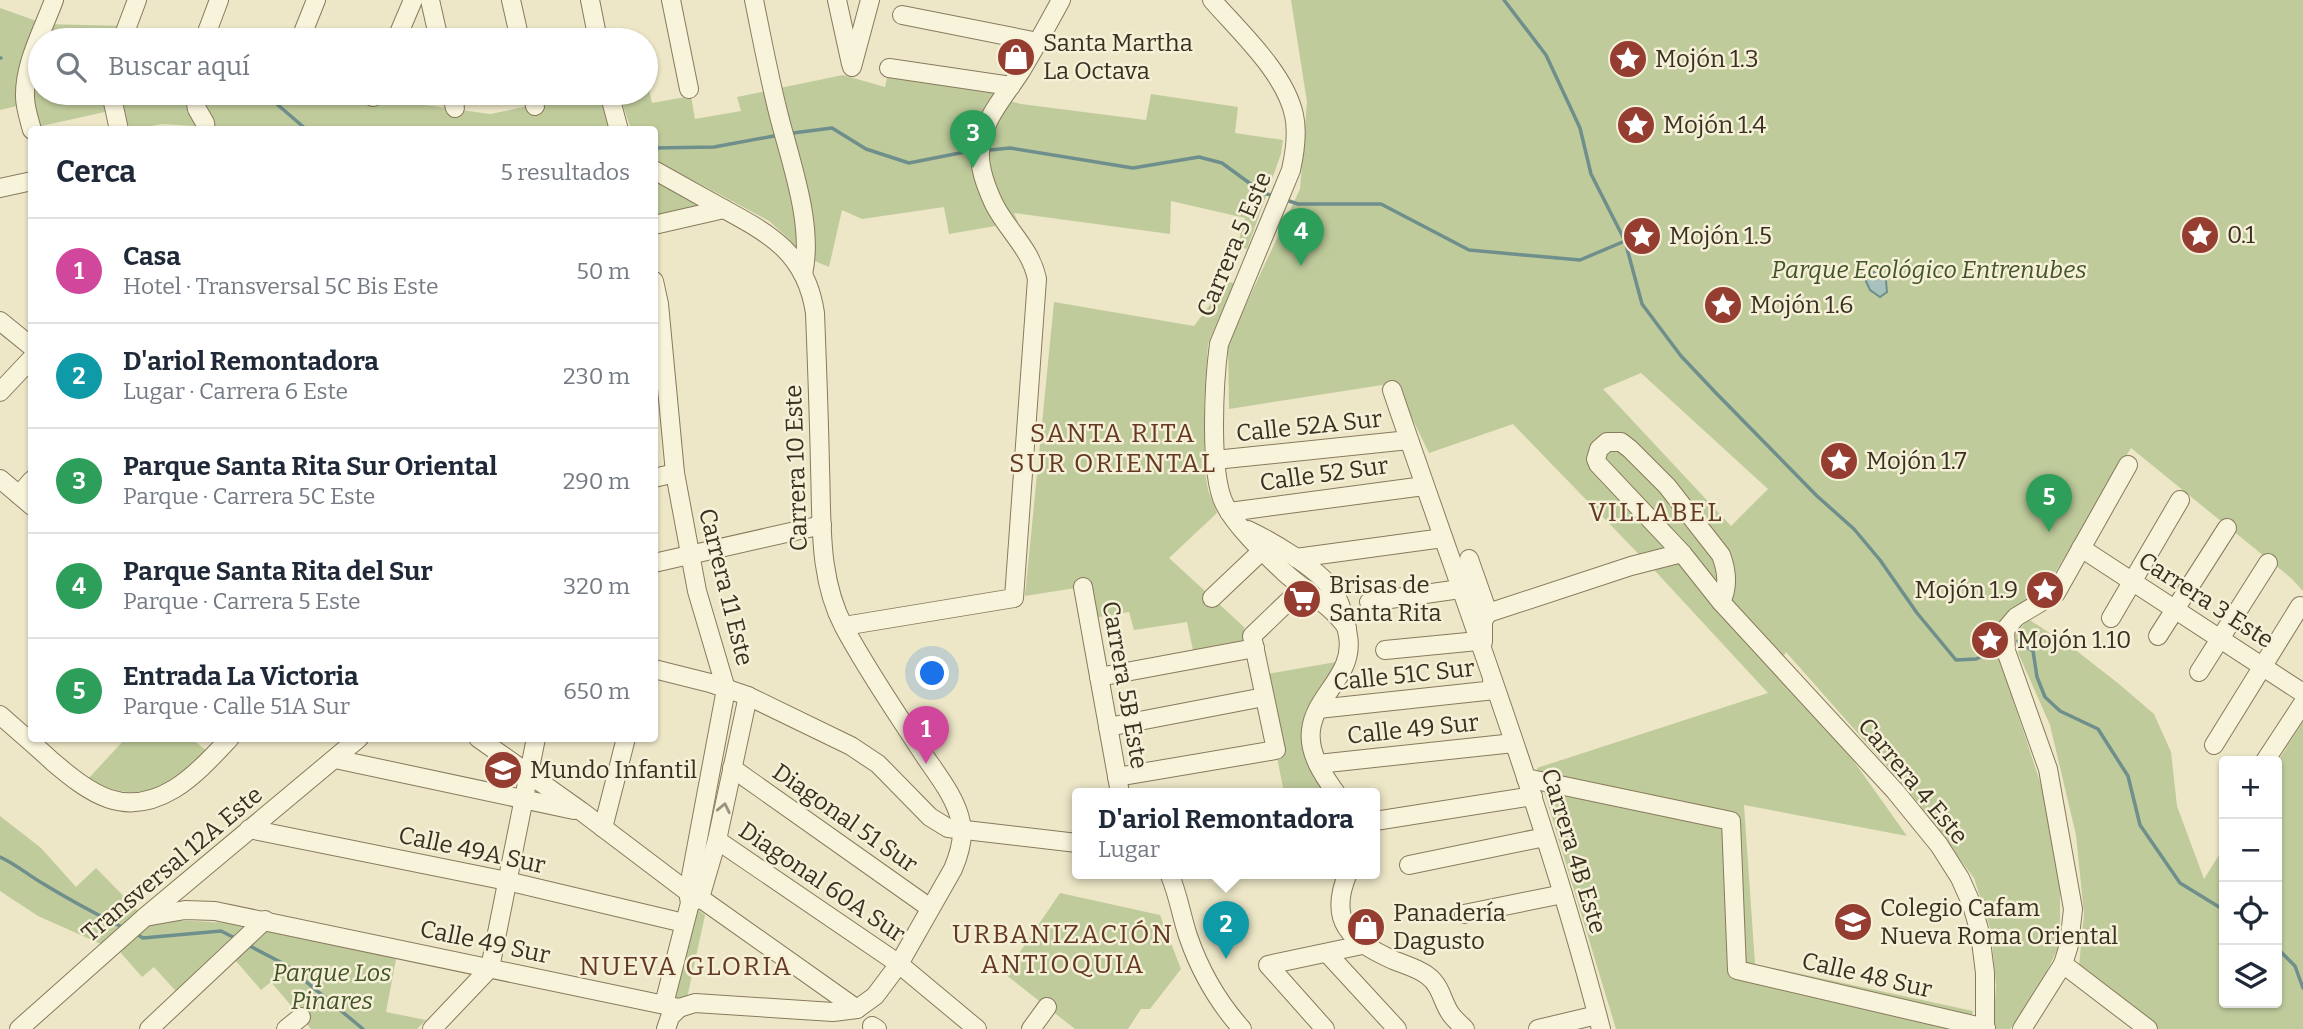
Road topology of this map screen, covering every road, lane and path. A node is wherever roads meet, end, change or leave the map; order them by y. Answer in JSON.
{"nodes":[{"id":1,"x":54,"y":0,"type":"edge"},
{"id":2,"x":137,"y":0,"type":"edge"},
{"id":3,"x":219,"y":0,"type":"edge"},
{"id":4,"x":316,"y":0,"type":"edge"},
{"id":5,"x":413,"y":0,"type":"edge"},
{"id":6,"x":430,"y":0,"type":"edge"},
{"id":7,"x":511,"y":0,"type":"edge"},
{"id":8,"x":590,"y":0,"type":"edge"},
{"id":9,"x":671,"y":0,"type":"edge"},
{"id":10,"x":754,"y":0,"type":"edge"},
{"id":11,"x":837,"y":0,"type":"edge"},
{"id":12,"x":870,"y":0,"type":"edge"},
{"id":13,"x":1061,"y":0,"type":"edge"},
{"id":14,"x":1212,"y":0,"type":"edge"},
{"id":15,"x":902,"y":15,"type":"dead end"},
{"id":16,"x":43,"y":28,"type":"edge"},
{"id":17,"x":126,"y":28,"type":"edge"},
{"id":18,"x":208,"y":28,"type":"edge"},
{"id":19,"x":305,"y":28,"type":"edge"},
{"id":20,"x":401,"y":28,"type":"edge"},
{"id":21,"x":436,"y":28,"type":"edge"},
{"id":22,"x":517,"y":28,"type":"edge"},
{"id":23,"x":596,"y":28,"type":"edge"},
{"id":24,"x":1038,"y":42,"type":"junction"},
{"id":25,"x":889,"y":68,"type":"dead end"},
{"id":26,"x":28,"y":72,"type":"edge"},
{"id":27,"x":1011,"y":86,"type":"junction"},
{"id":28,"x":689,"y":89,"type":"dead end"},
{"id":29,"x":114,"y":105,"type":"edge"},
{"id":30,"x":196,"y":105,"type":"edge"},
{"id":31,"x":612,"y":105,"type":"edge"},
{"id":32,"x":31,"y":126,"type":"edge"},
{"id":33,"x":118,"y":126,"type":"edge"},
{"id":34,"x":206,"y":126,"type":"edge"},
{"id":35,"x":618,"y":126,"type":"edge"},
{"id":36,"x":658,"y":172,"type":"edge"},
{"id":37,"x":28,"y":182,"type":"edge"},
{"id":38,"x":0,"y":188,"type":"edge"},
{"id":39,"x":724,"y":209,"type":"junction"},
{"id":40,"x":658,"y":224,"type":"edge"},
{"id":41,"x":803,"y":274,"type":"junction"},
{"id":42,"x":0,"y":321,"type":"edge"},
{"id":43,"x":658,"y":326,"type":"edge"},
{"id":44,"x":28,"y":344,"type":"edge"},
{"id":45,"x":28,"y":362,"type":"edge"},
{"id":46,"x":1392,"y":390,"type":"dead end"},
{"id":47,"x":0,"y":392,"type":"edge"},
{"id":48,"x":661,"y":392,"type":"edge"},
{"id":49,"x":1409,"y":440,"type":"junction"},
{"id":50,"x":1215,"y":460,"type":"junction"},
{"id":51,"x":2128,"y":465,"type":"dead end"},
{"id":52,"x":675,"y":473,"type":"junction"},
{"id":53,"x":658,"y":477,"type":"edge"},
{"id":54,"x":0,"y":479,"type":"edge"},
{"id":55,"x":1424,"y":485,"type":"junction"},
{"id":56,"x":25,"y":500,"type":"edge"},
{"id":57,"x":2179,"y":500,"type":"dead end"},
{"id":58,"x":1229,"y":512,"type":"junction"},
{"id":59,"x":822,"y":525,"type":"junction"},
{"id":60,"x":2227,"y":528,"type":"dead end"},
{"id":61,"x":1443,"y":538,"type":"junction"},
{"id":62,"x":1267,"y":546,"type":"junction"},
{"id":63,"x":2081,"y":548,"type":"junction"},
{"id":64,"x":1682,"y":553,"type":"junction"},
{"id":65,"x":691,"y":556,"type":"junction"},
{"id":66,"x":1296,"y":558,"type":"junction"},
{"id":67,"x":1469,"y":559,"type":"dead end"},
{"id":68,"x":658,"y":562,"type":"edge"},
{"id":69,"x":2268,"y":563,"type":"dead end"},
{"id":70,"x":2132,"y":581,"type":"junction"},
{"id":71,"x":1083,"y":587,"type":"dead end"},
{"id":72,"x":1302,"y":588,"type":"junction"},
{"id":73,"x":1460,"y":589,"type":"junction"},
{"id":74,"x":1212,"y":598,"type":"dead end"},
{"id":75,"x":1369,"y":602,"type":"dead end"},
{"id":76,"x":1721,"y":602,"type":"junction"},
{"id":77,"x":2300,"y":606,"type":"dead end"},
{"id":78,"x":2175,"y":609,"type":"junction"},
{"id":79,"x":1488,"y":613,"type":"junction"},
{"id":80,"x":2111,"y":618,"type":"dead end"},
{"id":81,"x":844,"y":626,"type":"junction"},
{"id":82,"x":1347,"y":628,"type":"junction"},
{"id":83,"x":2158,"y":636,"type":"dead end"},
{"id":84,"x":2220,"y":639,"type":"junction"},
{"id":85,"x":1478,"y":641,"type":"junction"},
{"id":86,"x":1254,"y":642,"type":"junction"},
{"id":87,"x":1385,"y":650,"type":"dead end"},
{"id":88,"x":2262,"y":666,"type":"junction"},
{"id":89,"x":658,"y":670,"type":"edge"},
{"id":90,"x":2199,"y":672,"type":"dead end"},
{"id":91,"x":1099,"y":677,"type":"junction"},
{"id":92,"x":726,"y":689,"type":"junction"},
{"id":93,"x":1495,"y":690,"type":"junction"},
{"id":94,"x":2303,"y":693,"type":"edge"},
{"id":95,"x":748,"y":696,"type":"junction"},
{"id":96,"x":1264,"y":697,"type":"junction"},
{"id":97,"x":2303,"y":703,"type":"edge"},
{"id":98,"x":1318,"y":709,"type":"junction"},
{"id":99,"x":0,"y":715,"type":"edge"},
{"id":100,"x":1108,"y":727,"type":"junction"},
{"id":101,"x":28,"y":740,"type":"edge"},
{"id":102,"x":31,"y":742,"type":"edge"},
{"id":103,"x":226,"y":742,"type":"edge"},
{"id":104,"x":354,"y":742,"type":"edge"},
{"id":105,"x":484,"y":742,"type":"edge"},
{"id":106,"x":535,"y":742,"type":"edge"},
{"id":107,"x":625,"y":742,"type":"edge"},
{"id":108,"x":1514,"y":743,"type":"junction"},
{"id":109,"x":2214,"y":745,"type":"dead end"},
{"id":110,"x":2268,"y":756,"type":"edge"},
{"id":111,"x":335,"y":759,"type":"junction"},
{"id":112,"x":1318,"y":764,"type":"junction"},
{"id":113,"x":732,"y":768,"type":"junction"},
{"id":114,"x":528,"y":773,"type":"junction"},
{"id":115,"x":1526,"y":778,"type":"junction"},
{"id":116,"x":1118,"y":785,"type":"edge"},
{"id":117,"x":1333,"y":788,"type":"edge"},
{"id":118,"x":1533,"y":796,"type":"junction"},
{"id":119,"x":523,"y":799,"type":"junction"},
{"id":120,"x":581,"y":811,"type":"junction"},
{"id":121,"x":1380,"y":820,"type":"edge"},
{"id":122,"x":603,"y":828,"type":"junction"},
{"id":123,"x":249,"y":830,"type":"junction"},
{"id":124,"x":961,"y":831,"type":"junction"},
{"id":125,"x":1545,"y":837,"type":"junction"},
{"id":126,"x":717,"y":840,"type":"junction"},
{"id":127,"x":1072,"y":842,"type":"edge"},
{"id":128,"x":1409,"y":865,"type":"dead end"},
{"id":129,"x":1171,"y":879,"type":"edge"},
{"id":130,"x":1346,"y":879,"type":"edge"},
{"id":131,"x":507,"y":881,"type":"junction"},
{"id":132,"x":1563,"y":894,"type":"junction"},
{"id":133,"x":693,"y":898,"type":"junction"},
{"id":134,"x":929,"y":908,"type":"junction"},
{"id":135,"x":1464,"y":914,"type":"dead end"},
{"id":136,"x":145,"y":917,"type":"junction"},
{"id":137,"x":265,"y":920,"type":"junction"},
{"id":138,"x":684,"y":923,"type":"junction"},
{"id":139,"x":1362,"y":945,"type":"junction"},
{"id":140,"x":1327,"y":953,"type":"junction"},
{"id":141,"x":899,"y":964,"type":"junction"},
{"id":142,"x":2063,"y":964,"type":"junction"},
{"id":143,"x":490,"y":968,"type":"junction"},
{"id":144,"x":671,"y":1006,"type":"junction"},
{"id":145,"x":1047,"y":1007,"type":"dead end"},
{"id":146,"x":857,"y":1009,"type":"junction"},
{"id":147,"x":301,"y":1017,"type":"dead end"},
{"id":148,"x":1446,"y":1020,"type":"edge"},
{"id":149,"x":1599,"y":1022,"type":"edge"},
{"id":150,"x":1986,"y":1028,"type":"edge"},
{"id":151,"x":19,"y":1029,"type":"edge"},
{"id":152,"x":149,"y":1029,"type":"edge"},
{"id":153,"x":286,"y":1029,"type":"edge"},
{"id":154,"x":432,"y":1029,"type":"edge"},
{"id":155,"x":666,"y":1029,"type":"edge"},
{"id":156,"x":977,"y":1029,"type":"edge"},
{"id":157,"x":1031,"y":1029,"type":"edge"},
{"id":158,"x":1242,"y":1029,"type":"edge"},
{"id":159,"x":1325,"y":1029,"type":"edge"},
{"id":160,"x":1397,"y":1029,"type":"edge"},
{"id":161,"x":1465,"y":1029,"type":"edge"},
{"id":162,"x":1538,"y":1029,"type":"edge"},
{"id":163,"x":2022,"y":1029,"type":"edge"},
{"id":164,"x":2148,"y":1029,"type":"edge"}],
"edges":[{"from":1,"to":16,"type":"street"},
{"from":2,"to":17,"type":"street"},
{"from":3,"to":18,"type":"street"},
{"from":4,"to":19,"type":"street"},
{"from":5,"to":20,"type":"street"},
{"from":6,"to":21,"type":"street"},
{"from":7,"to":22,"type":"street"},
{"from":8,"to":23,"type":"street"},
{"from":9,"to":28,"type":"street"},
{"from":10,"to":41,"type":"street"},
{"from":11,"to":12,"type":"street"},
{"from":13,"to":24,"type":"street"},
{"from":14,"to":50,"type":"street","name":"Carrera 5 Este"},
{"from":15,"to":24,"type":"street"},
{"from":24,"to":27,"type":"street"},
{"from":25,"to":27,"type":"street"},
{"from":26,"to":32,"type":"street"},
{"from":27,"to":81,"type":"street"},
{"from":29,"to":33,"type":"street"},
{"from":30,"to":34,"type":"street"},
{"from":31,"to":35,"type":"street"},
{"from":36,"to":39,"type":"street"},
{"from":37,"to":38,"type":"street"},
{"from":39,"to":40,"type":"street"},
{"from":39,"to":41,"type":"street"},
{"from":41,"to":59,"type":"street","name":"Carrera 10 Este"},
{"from":42,"to":44,"type":"street"},
{"from":43,"to":48,"type":"street","name":"Carrera 11 Este"},
{"from":45,"to":47,"type":"street"},
{"from":46,"to":49,"type":"street","name":"Carrera 4B Este"},
{"from":48,"to":52,"type":"street","name":"Carrera 11 Este"},
{"from":49,"to":50,"type":"street","name":"Calle 52A Sur"},
{"from":49,"to":55,"type":"street","name":"Carrera 4B Este"},
{"from":50,"to":58,"type":"street","name":"Carrera 5 Este"},
{"from":51,"to":63,"type":"street"},
{"from":52,"to":53,"type":"street"},
{"from":52,"to":65,"type":"street","name":"Carrera 11 Este"},
{"from":54,"to":56,"type":"street"},
{"from":55,"to":58,"type":"street","name":"Calle 52 Sur"},
{"from":55,"to":61,"type":"street","name":"Carrera 4B Este"},
{"from":57,"to":70,"type":"street"},
{"from":58,"to":62,"type":"street","name":"Carrera 5 Este"},
{"from":59,"to":65,"type":"street"},
{"from":59,"to":81,"type":"street","name":"Carrera 10 Este"},
{"from":60,"to":78,"type":"street"},
{"from":61,"to":66,"type":"street"},
{"from":61,"to":73,"type":"street","name":"Carrera 4B Este"},
{"from":62,"to":66,"type":"street","name":"Carrera 5 Este"},
{"from":62,"to":72,"type":"street","name":"Carrera 5 Este"},
{"from":62,"to":74,"type":"street"},
{"from":63,"to":70,"type":"street","name":"Carrera 3 Este"},
{"from":63,"to":142,"type":"street"},
{"from":64,"to":76,"type":"street","name":"Carrera 4 Este"},
{"from":64,"to":76,"type":"street","name":"Carrera 4 Este"},
{"from":64,"to":79,"type":"street"},
{"from":65,"to":68,"type":"street"},
{"from":65,"to":92,"type":"street","name":"Carrera 11 Este"},
{"from":66,"to":82,"type":"street","name":"Carrera 5 Este"},
{"from":67,"to":79,"type":"street"},
{"from":69,"to":84,"type":"street"},
{"from":70,"to":78,"type":"street","name":"Carrera 3 Este"},
{"from":70,"to":80,"type":"street"},
{"from":71,"to":91,"type":"street","name":"Carrera 5B Este"},
{"from":72,"to":82,"type":"street","name":"Carrera 5 Este"},
{"from":72,"to":86,"type":"street"},
{"from":73,"to":75,"type":"street"},
{"from":73,"to":85,"type":"street","name":"Carrera 4B Este"},
{"from":76,"to":150,"type":"street","name":"Carrera 4 Este"},
{"from":77,"to":88,"type":"street"},
{"from":78,"to":83,"type":"street"},
{"from":78,"to":84,"type":"street","name":"Carrera 3 Este"},
{"from":79,"to":93,"type":"street","name":"Carrera 4B Este"},
{"from":81,"to":124,"type":"street","name":"Carrera 10 Este"},
{"from":82,"to":98,"type":"street","name":"Carrera 5 Este"},
{"from":84,"to":88,"type":"street","name":"Carrera 3 Este"},
{"from":84,"to":90,"type":"street"},
{"from":85,"to":87,"type":"street"},
{"from":85,"to":93,"type":"street","name":"Carrera 4B Este"},
{"from":86,"to":91,"type":"street"},
{"from":86,"to":96,"type":"street"},
{"from":88,"to":94,"type":"street","name":"Carrera 3 Este"},
{"from":88,"to":109,"type":"street"},
{"from":89,"to":92,"type":"street"},
{"from":91,"to":100,"type":"street","name":"Carrera 5B Este"},
{"from":92,"to":95,"type":"street"},
{"from":92,"to":133,"type":"street","name":"Carrera 11 Este"},
{"from":93,"to":98,"type":"street","name":"Calle 51C Sur"},
{"from":93,"to":108,"type":"street","name":"Carrera 4B Este"},
{"from":95,"to":113,"type":"street"},
{"from":95,"to":124,"type":"street"},
{"from":96,"to":100,"type":"street"},
{"from":96,"to":116,"type":"street"},
{"from":97,"to":110,"type":"street"},
{"from":98,"to":112,"type":"street","name":"Carrera 5 Este"},
{"from":99,"to":101,"type":"street"},
{"from":100,"to":116,"type":"street","name":"Carrera 5B Este"},
{"from":102,"to":103,"type":"street"},
{"from":104,"to":111,"type":"street","name":"Transversal 12A Este"},
{"from":105,"to":114,"type":"street"},
{"from":106,"to":114,"type":"street"},
{"from":107,"to":122,"type":"street"},
{"from":108,"to":112,"type":"street","name":"Calle 49 Sur"},
{"from":108,"to":115,"type":"street","name":"Carrera 4B Este"},
{"from":111,"to":119,"type":"street"},
{"from":111,"to":123,"type":"street","name":"Transversal 12A Este"},
{"from":112,"to":117,"type":"street","name":"Carrera 5 Este"},
{"from":126,"to":113,"type":"street","one_way":true},
{"from":113,"to":134,"type":"street","name":"Diagonal 51 Sur"},
{"from":114,"to":119,"type":"street"},
{"from":114,"to":120,"type":"street"},
{"from":115,"to":118,"type":"street","name":"Carrera 4B Este"},
{"from":115,"to":150,"type":"street","name":"Calle 48 Sur"},
{"from":118,"to":121,"type":"street"},
{"from":118,"to":125,"type":"street","name":"Carrera 4B Este"},
{"from":119,"to":120,"type":"street"},
{"from":119,"to":131,"type":"street"},
{"from":120,"to":122,"type":"street"},
{"from":122,"to":133,"type":"street"},
{"from":123,"to":131,"type":"street","name":"Calle 49A Sur"},
{"from":123,"to":136,"type":"street","name":"Transversal 12A Este"},
{"from":124,"to":127,"type":"street"},
{"from":124,"to":134,"type":"street"},
{"from":125,"to":128,"type":"street"},
{"from":125,"to":132,"type":"street","name":"Carrera 4B Este"},
{"from":126,"to":133,"type":"street"},
{"from":126,"to":141,"type":"street","name":"Diagonal 60A Sur"},
{"from":129,"to":158,"type":"street"},
{"from":130,"to":139,"type":"street"},
{"from":131,"to":138,"type":"street","name":"Calle 49A Sur"},
{"from":131,"to":143,"type":"street"},
{"from":132,"to":135,"type":"street"},
{"from":132,"to":149,"type":"street","name":"Carrera 4B Este"},
{"from":133,"to":138,"type":"street","name":"Carrera 11 Este"},
{"from":133,"to":146,"type":"street"},
{"from":134,"to":141,"type":"street"},
{"from":136,"to":137,"type":"street","name":"Calle 49 Sur"},
{"from":136,"to":151,"type":"street","name":"Transversal 12A Este"},
{"from":137,"to":143,"type":"street","name":"Calle 49 Sur"},
{"from":137,"to":152,"type":"street"},
{"from":138,"to":144,"type":"street","name":"Carrera 11 Este"},
{"from":139,"to":140,"type":"street"},
{"from":139,"to":148,"type":"street"},
{"from":140,"to":159,"type":"street"},
{"from":140,"to":160,"type":"street"},
{"from":141,"to":146,"type":"street"},
{"from":141,"to":156,"type":"street","name":"Diagonal 60A Sur"},
{"from":142,"to":163,"type":"street"},
{"from":142,"to":164,"type":"street"},
{"from":143,"to":144,"type":"street","name":"Calle 49 Sur"},
{"from":143,"to":154,"type":"street"},
{"from":144,"to":146,"type":"street","name":"Calle 49 Sur"},
{"from":144,"to":155,"type":"street","name":"Carrera 11 Este"},
{"from":145,"to":157,"type":"street"},
{"from":147,"to":153,"type":"street"},
{"from":148,"to":161,"type":"street"},
{"from":149,"to":162,"type":"street"}]}
